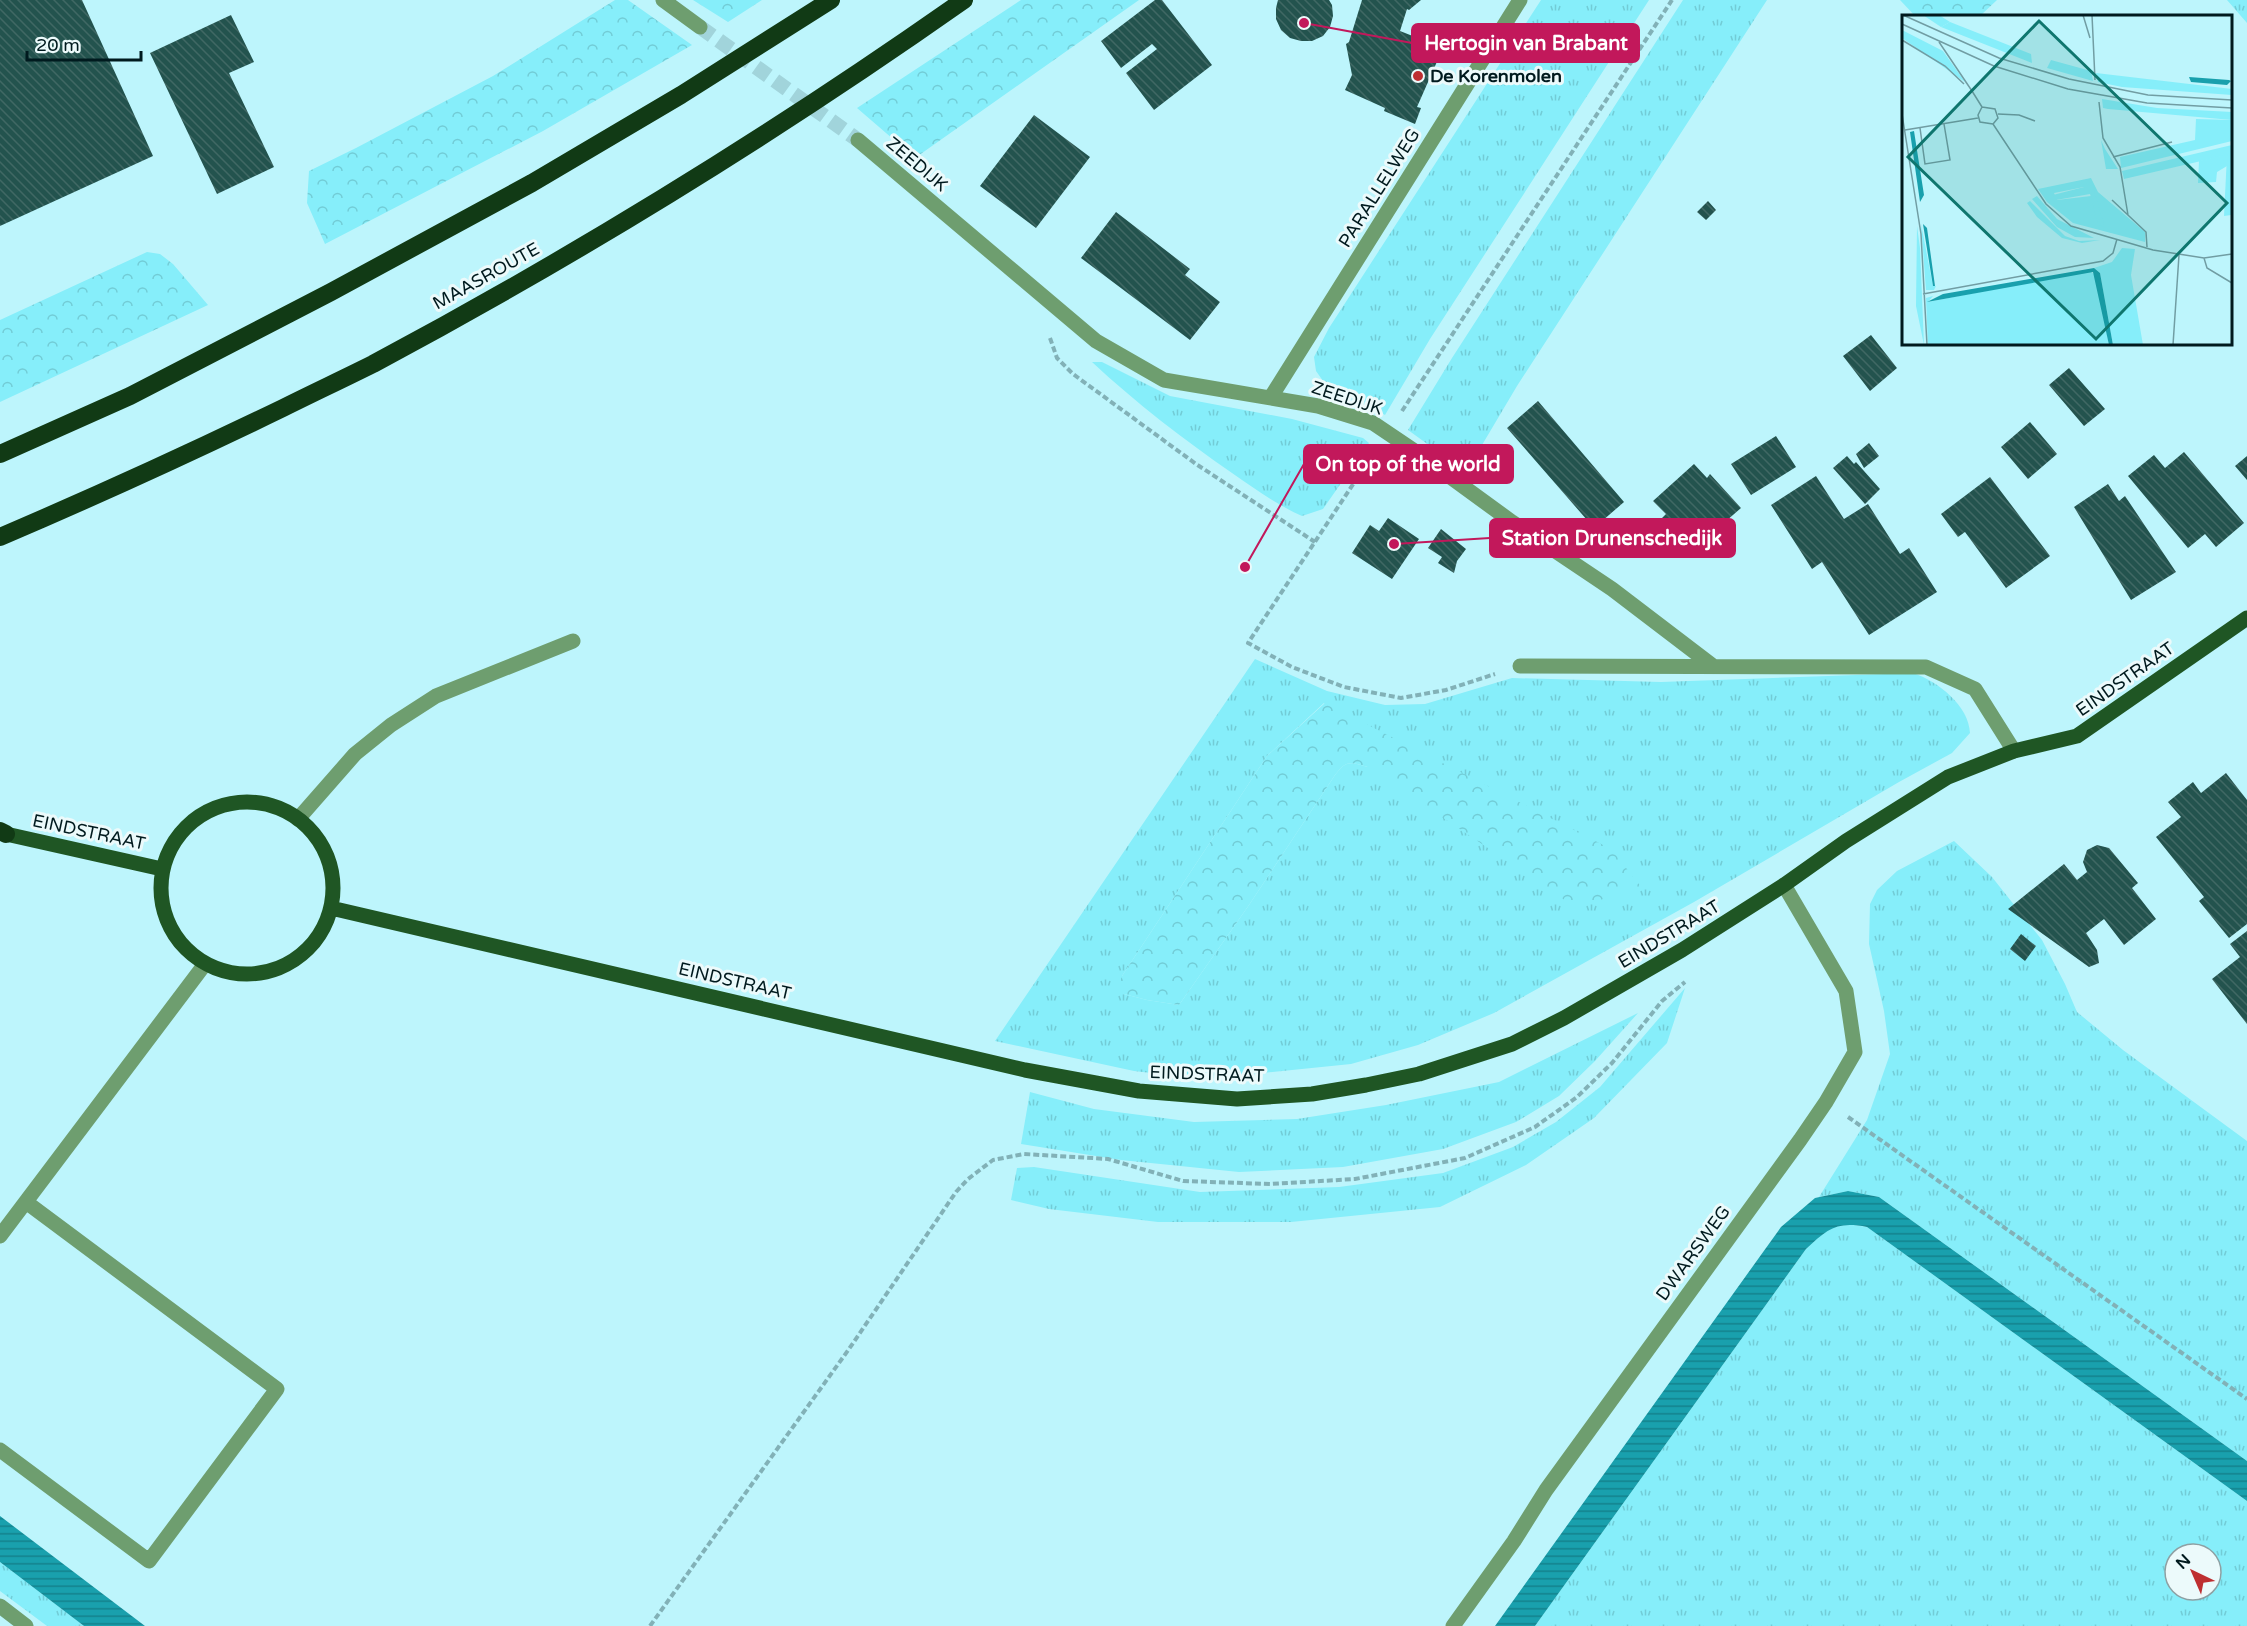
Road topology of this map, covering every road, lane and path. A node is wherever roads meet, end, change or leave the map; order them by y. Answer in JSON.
{"nodes":[{"id":1,"x":663,"y":0,"type":"edge"},
{"id":2,"x":831,"y":0,"type":"edge"},
{"id":3,"x":964,"y":0,"type":"edge"},
{"id":4,"x":1520,"y":0,"type":"edge"},
{"id":5,"x":1671,"y":0,"type":"edge"},
{"id":6,"x":700,"y":27,"type":"tunnel mouth"},
{"id":7,"x":858,"y":140,"type":"tunnel mouth"},
{"id":8,"x":1033,"y":286,"type":"junction"},
{"id":9,"x":1420,"y":383,"type":"dead end"},
{"id":10,"x":1271,"y":397,"type":"junction"},
{"id":11,"x":0,"y":454,"type":"edge"},
{"id":12,"x":1356,"y":481,"type":"dead end"},
{"id":13,"x":0,"y":537,"type":"edge"},
{"id":14,"x":1315,"y":542,"type":"junction"},
{"id":15,"x":2247,"y":618,"type":"edge"},
{"id":16,"x":573,"y":641,"type":"dead end"},
{"id":17,"x":1520,"y":666,"type":"joint"},
{"id":18,"x":1713,"y":666,"type":"junction"},
{"id":19,"x":2014,"y":751,"type":"junction"},
{"id":20,"x":298,"y":819,"type":"junction"},
{"id":21,"x":2,"y":833,"type":"edge"},
{"id":22,"x":162,"y":869,"type":"junction"},
{"id":23,"x":1784,"y":885,"type":"junction"},
{"id":24,"x":331,"y":908,"type":"junction"},
{"id":25,"x":205,"y":964,"type":"junction"},
{"id":26,"x":1689,"y":979,"type":"dead end"},
{"id":27,"x":1826,"y":1102,"type":"junction"},
{"id":28,"x":26,"y":1202,"type":"junction"},
{"id":29,"x":0,"y":1236,"type":"edge"},
{"id":30,"x":2247,"y":1398,"type":"edge"},
{"id":31,"x":0,"y":1450,"type":"edge"},
{"id":32,"x":0,"y":1606,"type":"edge"},
{"id":33,"x":26,"y":1626,"type":"edge"},
{"id":34,"x":650,"y":1626,"type":"edge"},
{"id":35,"x":1453,"y":1626,"type":"edge"}],
"edges":[{"from":1,"to":6,"type":"street"},
{"from":2,"to":11,"type":"highway"},
{"from":3,"to":13,"type":"highway","name":"MAASROUTE"},
{"from":4,"to":10,"type":"street","name":"PARALLELWEG"},
{"from":5,"to":9,"type":"path"},
{"from":7,"to":8,"type":"street","name":"ZEEDIJK"},
{"from":8,"to":10,"type":"street","name":"ZEEDIJK"},
{"from":8,"to":14,"type":"path"},
{"from":10,"to":18,"type":"street","name":"ZEEDIJK"},
{"from":12,"to":14,"type":"path"},
{"from":14,"to":17,"type":"path"},
{"from":15,"to":19,"type":"main road","name":"EINDSTRAAT"},
{"from":16,"to":20,"type":"street"},
{"from":17,"to":18,"type":"street"},
{"from":18,"to":19,"type":"street"},
{"from":19,"to":23,"type":"main road","name":"EINDSTRAAT"},
{"from":20,"to":22,"type":"main road"},
{"from":20,"to":24,"type":"main road"},
{"from":21,"to":22,"type":"main road","name":"EINDSTRAAT"},
{"from":22,"to":25,"type":"main road"},
{"from":23,"to":24,"type":"main road","name":"EINDSTRAAT"},
{"from":23,"to":27,"type":"street","name":"DWARSWEG"},
{"from":24,"to":25,"type":"main road"},
{"from":25,"to":28,"type":"street"},
{"from":26,"to":34,"type":"path"},
{"from":27,"to":30,"type":"path"},
{"from":27,"to":35,"type":"street","name":"DWARSWEG"},
{"from":28,"to":29,"type":"street"},
{"from":28,"to":31,"type":"street"},
{"from":32,"to":33,"type":"street"}]}
